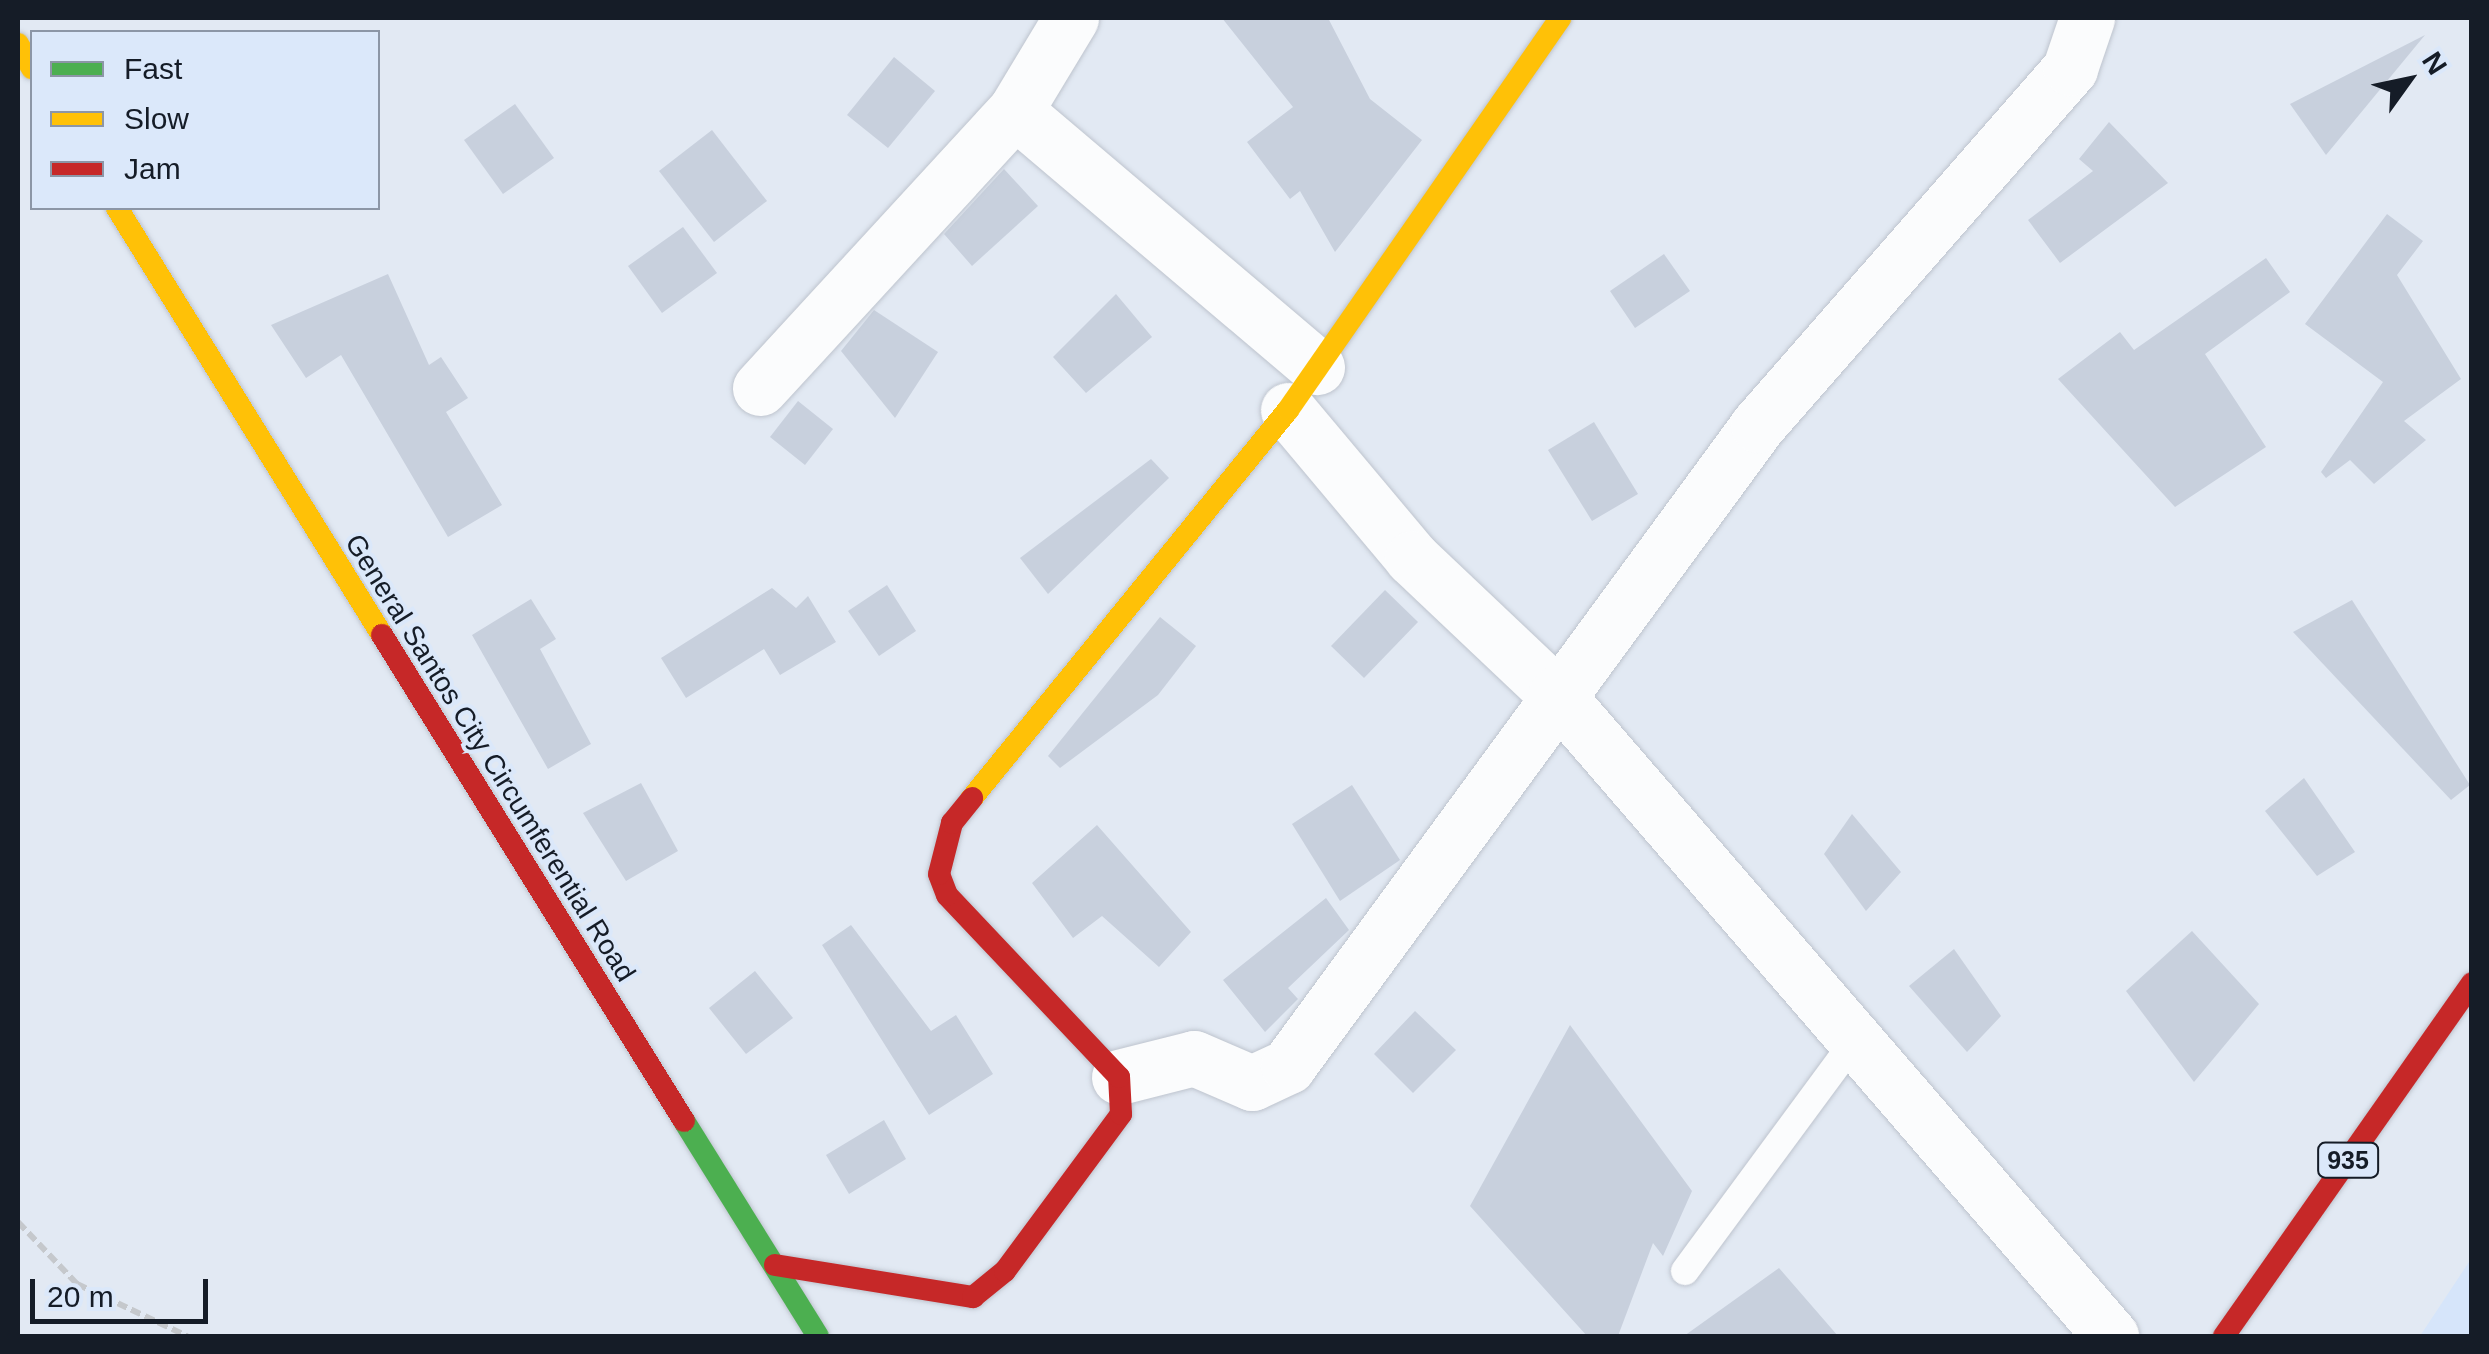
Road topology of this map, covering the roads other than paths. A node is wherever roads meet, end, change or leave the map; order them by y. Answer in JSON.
{"nodes":[{"id":1,"x":1071,"y":18,"type":"edge"},
{"id":2,"x":1560,"y":18,"type":"edge"},
{"id":3,"x":2086,"y":18,"type":"edge"},
{"id":4,"x":1015,"y":111,"type":"junction"},
{"id":5,"x":118,"y":210,"type":"edge"},
{"id":6,"x":760,"y":388,"type":"dead end"},
{"id":7,"x":1303,"y":388,"type":"junction"},
{"id":8,"x":1556,"y":694,"type":"junction"},
{"id":9,"x":2472,"y":983,"type":"edge"},
{"id":10,"x":1857,"y":1038,"type":"junction"},
{"id":11,"x":1119,"y":1077,"type":"junction"},
{"id":12,"x":775,"y":1265,"type":"junction"},
{"id":13,"x":1684,"y":1271,"type":"dead end"},
{"id":14,"x":818,"y":1336,"type":"edge"},
{"id":15,"x":2111,"y":1336,"type":"edge"},
{"id":16,"x":2224,"y":1336,"type":"edge"}],
"edges":[{"from":1,"to":4,"type":"street"},
{"from":2,"to":7,"type":"main road"},
{"from":3,"to":8,"type":"street"},
{"from":4,"to":6,"type":"street"},
{"from":4,"to":7,"type":"street"},
{"from":5,"to":12,"type":"main road","name":"General Santos City Circumferential Road"},
{"from":7,"to":8,"type":"street"},
{"from":7,"to":11,"type":"main road"},
{"from":8,"to":10,"type":"street"},
{"from":8,"to":11,"type":"street"},
{"from":9,"to":16,"type":"main road","number":"935"},
{"from":10,"to":13,"type":"lane"},
{"from":10,"to":15,"type":"street"},
{"from":11,"to":12,"type":"main road"},
{"from":12,"to":14,"type":"main road","name":"General Santos City Circumferential Road"}]}
